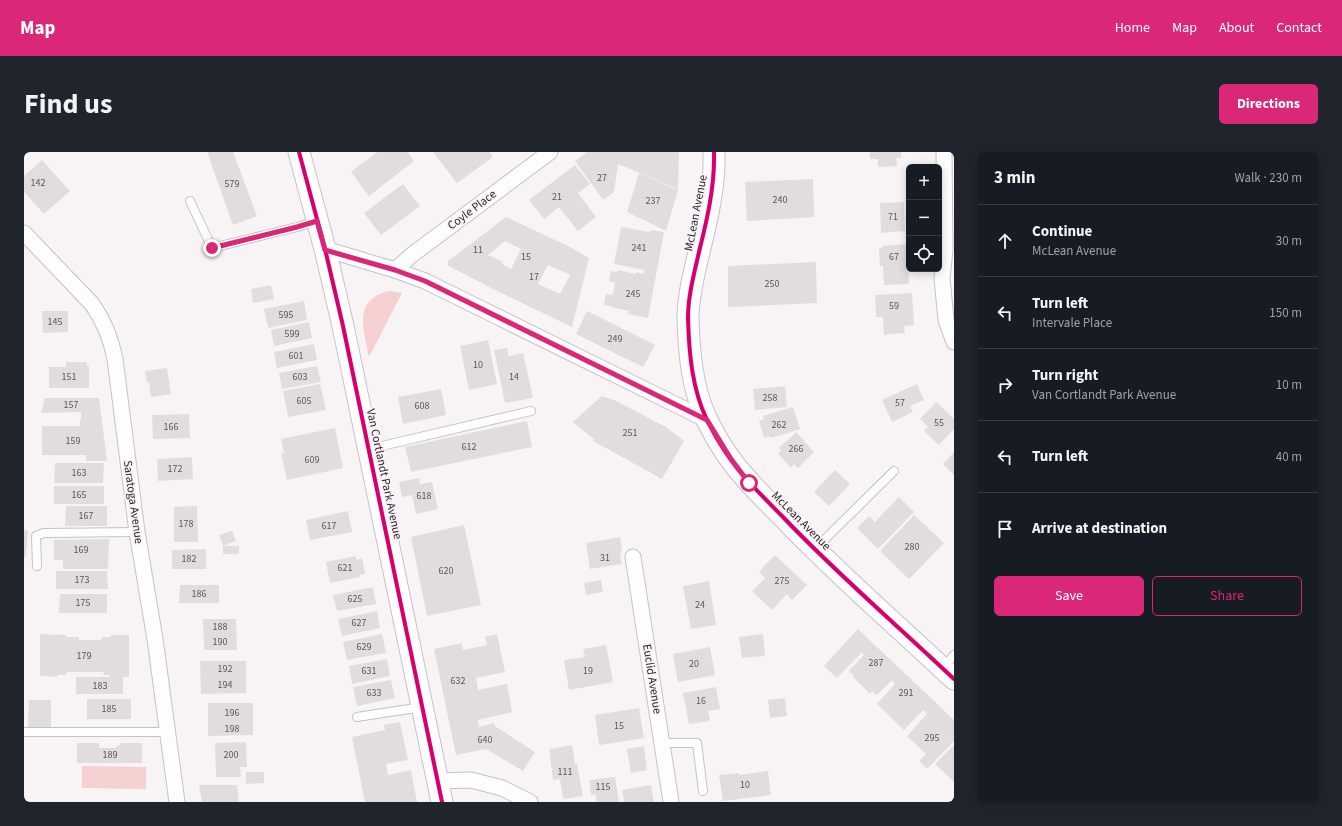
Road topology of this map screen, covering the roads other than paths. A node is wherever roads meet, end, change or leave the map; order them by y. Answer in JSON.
{"nodes":[{"id":1,"x":299,"y":152,"type":"edge"},
{"id":2,"x":550,"y":152,"type":"edge"},
{"id":3,"x":714,"y":152,"type":"edge"},
{"id":4,"x":944,"y":152,"type":"edge"},
{"id":5,"x":190,"y":201,"type":"dead end"},
{"id":6,"x":317,"y":221,"type":"junction"},
{"id":7,"x":24,"y":233,"type":"edge"},
{"id":8,"x":325,"y":250,"type":"junction"},
{"id":9,"x":395,"y":270,"type":"junction"},
{"id":10,"x":954,"y":342,"type":"edge"},
{"id":11,"x":531,"y":411,"type":"dead end"},
{"id":12,"x":707,"y":420,"type":"junction"},
{"id":13,"x":369,"y":449,"type":"junction"},
{"id":14,"x":894,"y":472,"type":"dead end"},
{"id":15,"x":136,"y":532,"type":"junction"},
{"id":16,"x":814,"y":549,"type":"junction"},
{"id":17,"x":633,"y":556,"type":"dead end"},
{"id":18,"x":37,"y":566,"type":"dead end"},
{"id":19,"x":950,"y":667,"type":"edge"},
{"id":20,"x":422,"y":707,"type":"junction"},
{"id":21,"x":357,"y":717,"type":"dead end"},
{"id":22,"x":24,"y":732,"type":"edge"},
{"id":23,"x":168,"y":732,"type":"junction"},
{"id":24,"x":662,"y":743,"type":"junction"},
{"id":25,"x":438,"y":781,"type":"junction"},
{"id":26,"x":703,"y":791,"type":"dead end"},
{"id":27,"x":177,"y":802,"type":"edge"},
{"id":28,"x":442,"y":802,"type":"edge"},
{"id":29,"x":530,"y":802,"type":"edge"},
{"id":30,"x":671,"y":802,"type":"edge"}],
"edges":[{"from":1,"to":6,"type":"street","name":"Van Cortlandt Park Avenue"},
{"from":2,"to":9,"type":"street","name":"Coyle Place"},
{"from":3,"to":12,"type":"street","name":"McLean Avenue"},
{"from":4,"to":10,"type":"street"},
{"from":5,"to":6,"type":"lane"},
{"from":6,"to":8,"type":"street","name":"Van Cortlandt Park Avenue"},
{"from":7,"to":15,"type":"street","name":"Saratoga Avenue"},
{"from":8,"to":9,"type":"street"},
{"from":8,"to":13,"type":"street","name":"Van Cortlandt Park Avenue"},
{"from":9,"to":12,"type":"street"},
{"from":11,"to":13,"type":"lane"},
{"from":12,"to":16,"type":"street","name":"McLean Avenue"},
{"from":13,"to":20,"type":"street","name":"Van Cortlandt Park Avenue"},
{"from":14,"to":16,"type":"lane"},
{"from":15,"to":18,"type":"lane"},
{"from":15,"to":23,"type":"street","name":"Saratoga Avenue"},
{"from":16,"to":19,"type":"street","name":"McLean Avenue"},
{"from":17,"to":24,"type":"street","name":"Euclid Avenue"},
{"from":20,"to":21,"type":"lane"},
{"from":20,"to":25,"type":"street","name":"Van Cortlandt Park Avenue"},
{"from":22,"to":23,"type":"lane"},
{"from":23,"to":27,"type":"street","name":"Saratoga Avenue"},
{"from":24,"to":26,"type":"lane"},
{"from":24,"to":30,"type":"street","name":"Euclid Avenue"},
{"from":25,"to":28,"type":"street","name":"Van Cortlandt Park Avenue"},
{"from":25,"to":29,"type":"street"}]}
